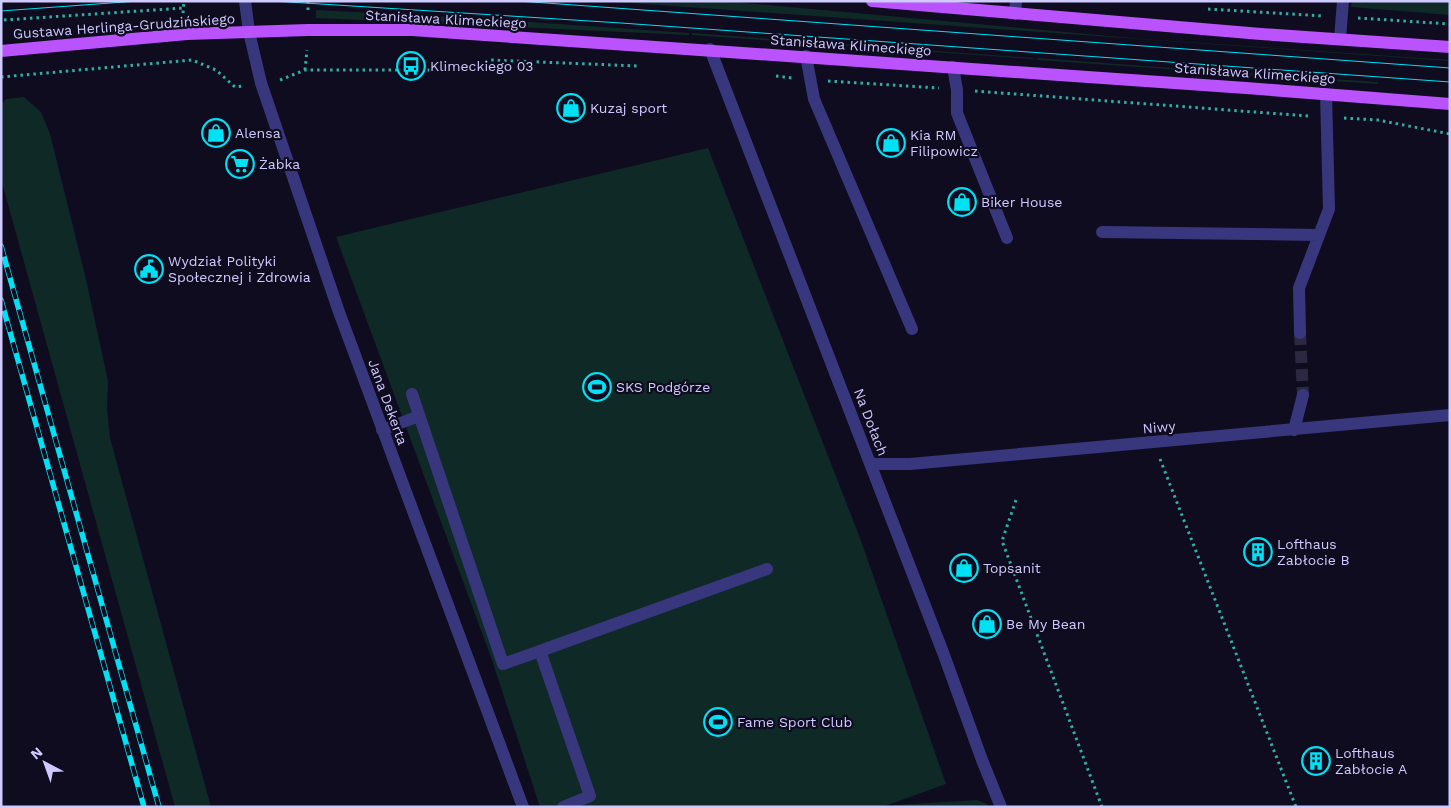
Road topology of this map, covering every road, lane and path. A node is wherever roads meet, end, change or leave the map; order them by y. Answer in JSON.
{"nodes":[{"id":1,"x":184,"y":1,"type":"edge"},
{"id":2,"x":245,"y":1,"type":"edge"},
{"id":3,"x":872,"y":1,"type":"edge"},
{"id":4,"x":1343,"y":1,"type":"edge"},
{"id":5,"x":184,"y":8,"type":"junction"},
{"id":6,"x":1015,"y":8,"type":"edge"},
{"id":7,"x":1207,"y":9,"type":"dead end"},
{"id":8,"x":184,"y":13,"type":"dead end"},
{"id":9,"x":1342,"y":17,"type":"junction"},
{"id":10,"x":4,"y":20,"type":"dead end"},
{"id":11,"x":1450,"y":24,"type":"edge"},
{"id":12,"x":249,"y":32,"type":"junction"},
{"id":13,"x":1340,"y":39,"type":"junction"},
{"id":14,"x":1450,"y":47,"type":"edge"},
{"id":15,"x":710,"y":49,"type":"junction"},
{"id":16,"x":307,"y":50,"type":"dead end"},
{"id":17,"x":1,"y":51,"type":"edge"},
{"id":18,"x":191,"y":53,"type":"dead end"},
{"id":19,"x":806,"y":56,"type":"junction"},
{"id":20,"x":192,"y":60,"type":"junction"},
{"id":21,"x":491,"y":60,"type":"dead end"},
{"id":22,"x":953,"y":67,"type":"junction"},
{"id":23,"x":305,"y":70,"type":"junction"},
{"id":24,"x":1,"y":77,"type":"edge"},
{"id":25,"x":283,"y":80,"type":"dead end"},
{"id":26,"x":244,"y":86,"type":"dead end"},
{"id":27,"x":1326,"y":94,"type":"junction"},
{"id":28,"x":1450,"y":104,"type":"edge"},
{"id":29,"x":1102,"y":232,"type":"dead end"},
{"id":30,"x":1319,"y":234,"type":"junction"},
{"id":31,"x":1007,"y":238,"type":"dead end"},
{"id":32,"x":912,"y":330,"type":"dead end"},
{"id":33,"x":1300,"y":333,"type":"tunnel mouth"},
{"id":34,"x":412,"y":394,"type":"dead end"},
{"id":35,"x":1302,"y":395,"type":"tunnel mouth"},
{"id":36,"x":419,"y":416,"type":"junction"},
{"id":37,"x":1450,"y":416,"type":"edge"},
{"id":38,"x":382,"y":430,"type":"junction"},
{"id":39,"x":1294,"y":430,"type":"junction"},
{"id":40,"x":1154,"y":442,"type":"junction"},
{"id":41,"x":871,"y":464,"type":"junction"},
{"id":42,"x":1016,"y":500,"type":"dead end"},
{"id":43,"x":767,"y":569,"type":"dead end"},
{"id":44,"x":540,"y":652,"type":"junction"},
{"id":45,"x":523,"y":807,"type":"edge"},
{"id":46,"x":563,"y":807,"type":"edge"},
{"id":47,"x":1001,"y":807,"type":"edge"},
{"id":48,"x":1102,"y":807,"type":"edge"},
{"id":49,"x":1296,"y":807,"type":"edge"}],
"edges":[{"from":1,"to":5,"type":"path"},
{"from":2,"to":12,"type":"street","name":"Jana Dekerta"},
{"from":3,"to":6,"type":"main road"},
{"from":4,"to":9,"type":"street"},
{"from":5,"to":8,"type":"path"},
{"from":5,"to":10,"type":"path"},
{"from":6,"to":13,"type":"main road"},
{"from":7,"to":9,"type":"path"},
{"from":9,"to":11,"type":"path"},
{"from":9,"to":13,"type":"street"},
{"from":12,"to":15,"type":"main road","name":"Stanisława Klimeckiego"},
{"from":12,"to":17,"type":"main road","name":"Gustawa Herlinga-Grudzińskiego"},
{"from":12,"to":38,"type":"street","name":"Jana Dekerta"},
{"from":13,"to":14,"type":"main road"},
{"from":15,"to":19,"type":"main road","name":"Stanisława Klimeckiego"},
{"from":15,"to":41,"type":"street","name":"Na Dołach"},
{"from":16,"to":23,"type":"path"},
{"from":18,"to":20,"type":"path"},
{"from":19,"to":22,"type":"main road","name":"Stanisława Klimeckiego"},
{"from":19,"to":32,"type":"street"},
{"from":20,"to":24,"type":"path"},
{"from":20,"to":26,"type":"path"},
{"from":21,"to":23,"type":"path"},
{"from":22,"to":27,"type":"main road","name":"Stanisława Klimeckiego"},
{"from":22,"to":31,"type":"street"},
{"from":23,"to":25,"type":"path"},
{"from":27,"to":28,"type":"main road","name":"Stanisława Klimeckiego"},
{"from":27,"to":30,"type":"street"},
{"from":29,"to":30,"type":"street"},
{"from":30,"to":33,"type":"street"},
{"from":34,"to":36,"type":"street"},
{"from":35,"to":39,"type":"street"},
{"from":36,"to":38,"type":"street"},
{"from":36,"to":44,"type":"street"},
{"from":37,"to":39,"type":"street","name":"Niwy"},
{"from":38,"to":45,"type":"street","name":"Jana Dekerta"},
{"from":39,"to":40,"type":"street","name":"Niwy"},
{"from":40,"to":41,"type":"street","name":"Niwy"},
{"from":40,"to":49,"type":"path"},
{"from":41,"to":47,"type":"street","name":"Na Dołach"},
{"from":42,"to":48,"type":"path"},
{"from":43,"to":44,"type":"street"},
{"from":44,"to":46,"type":"street"}]}
